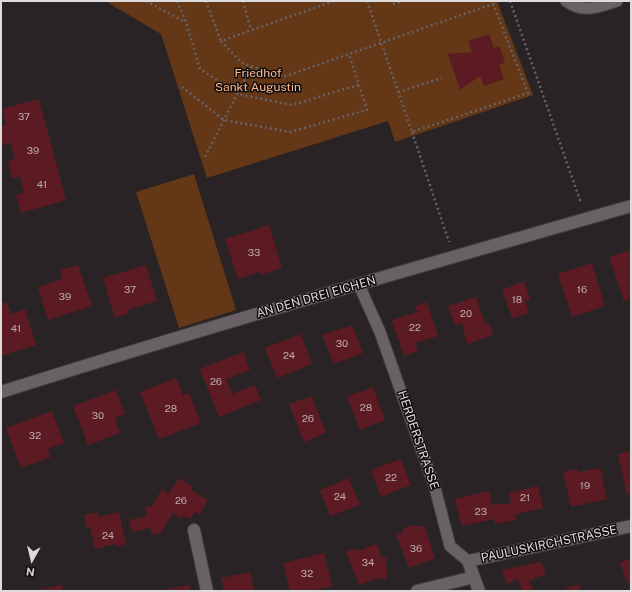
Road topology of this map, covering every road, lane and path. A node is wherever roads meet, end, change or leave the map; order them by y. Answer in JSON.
{"nodes":[{"id":1,"x":146,"y":1,"type":"edge"},
{"id":2,"x":177,"y":1,"type":"edge"},
{"id":3,"x":206,"y":1,"type":"edge"},
{"id":4,"x":243,"y":1,"type":"edge"},
{"id":5,"x":334,"y":1,"type":"edge"},
{"id":6,"x":367,"y":1,"type":"edge"},
{"id":7,"x":403,"y":1,"type":"edge"},
{"id":8,"x":510,"y":1,"type":"edge"},
{"id":9,"x":566,"y":1,"type":"edge"},
{"id":10,"x":617,"y":1,"type":"edge"},
{"id":11,"x":493,"y":2,"type":"edge"},
{"id":12,"x":393,"y":4,"type":"dead end"},
{"id":13,"x":186,"y":22,"type":"junction"},
{"id":14,"x":251,"y":30,"type":"junction"},
{"id":15,"x":221,"y":41,"type":"junction"},
{"id":16,"x":381,"y":42,"type":"junction"},
{"id":17,"x":349,"y":54,"type":"junction"},
{"id":18,"x":252,"y":67,"type":"junction"},
{"id":19,"x":442,"y":78,"type":"dead end"},
{"id":20,"x":358,"y":85,"type":"junction"},
{"id":21,"x":182,"y":87,"type":"dead end"},
{"id":22,"x":398,"y":92,"type":"junction"},
{"id":23,"x":238,"y":94,"type":"junction"},
{"id":24,"x":224,"y":120,"type":"junction"},
{"id":25,"x":412,"y":132,"type":"junction"},
{"id":26,"x":205,"y":157,"type":"dead end"},
{"id":27,"x":631,"y":206,"type":"edge"},
{"id":28,"x":586,"y":218,"type":"junction"},
{"id":29,"x":454,"y":255,"type":"junction"},
{"id":30,"x":359,"y":285,"type":"junction"},
{"id":31,"x":1,"y":392,"type":"edge"},
{"id":32,"x":631,"y":526,"type":"edge"},
{"id":33,"x":194,"y":530,"type":"dead end"},
{"id":34,"x":468,"y":561,"type":"junction"},
{"id":35,"x":474,"y":577,"type":"junction"},
{"id":36,"x":207,"y":591,"type":"edge"},
{"id":37,"x":417,"y":591,"type":"edge"},
{"id":38,"x":479,"y":591,"type":"edge"}],
"edges":[{"from":1,"to":13,"type":"path"},
{"from":2,"to":13,"type":"path"},
{"from":3,"to":15,"type":"path"},
{"from":4,"to":14,"type":"path"},
{"from":5,"to":14,"type":"path"},
{"from":6,"to":16,"type":"path"},
{"from":7,"to":12,"type":"path"},
{"from":8,"to":28,"type":"path"},
{"from":9,"to":10,"type":"lane"},
{"from":11,"to":16,"type":"path"},
{"from":11,"to":25,"type":"path"},
{"from":13,"to":23,"type":"path"},
{"from":14,"to":15,"type":"path"},
{"from":15,"to":18,"type":"path"},
{"from":16,"to":17,"type":"path"},
{"from":16,"to":22,"type":"path"},
{"from":17,"to":18,"type":"path"},
{"from":17,"to":20,"type":"path"},
{"from":18,"to":23,"type":"path"},
{"from":19,"to":22,"type":"path"},
{"from":20,"to":23,"type":"path"},
{"from":20,"to":24,"type":"path"},
{"from":21,"to":24,"type":"path"},
{"from":22,"to":25,"type":"path"},
{"from":23,"to":24,"type":"path"},
{"from":24,"to":26,"type":"path"},
{"from":25,"to":29,"type":"path"},
{"from":27,"to":28,"type":"street","name":"AN DEN DREI EICHEN"},
{"from":28,"to":29,"type":"street","name":"AN DEN DREI EICHEN"},
{"from":29,"to":30,"type":"street","name":"AN DEN DREI EICHEN"},
{"from":30,"to":31,"type":"street","name":"AN DEN DREI EICHEN"},
{"from":30,"to":34,"type":"lane","name":"HERDERSTRASSE"},
{"from":32,"to":34,"type":"street","name":"PAULUSKIRCHSTRASSE"},
{"from":33,"to":36,"type":"street"},
{"from":34,"to":35,"type":"street","name":"HERDERSTRASSE"},
{"from":35,"to":37,"type":"street"},
{"from":35,"to":38,"type":"street","name":"HERDERSTRASSE"}]}
